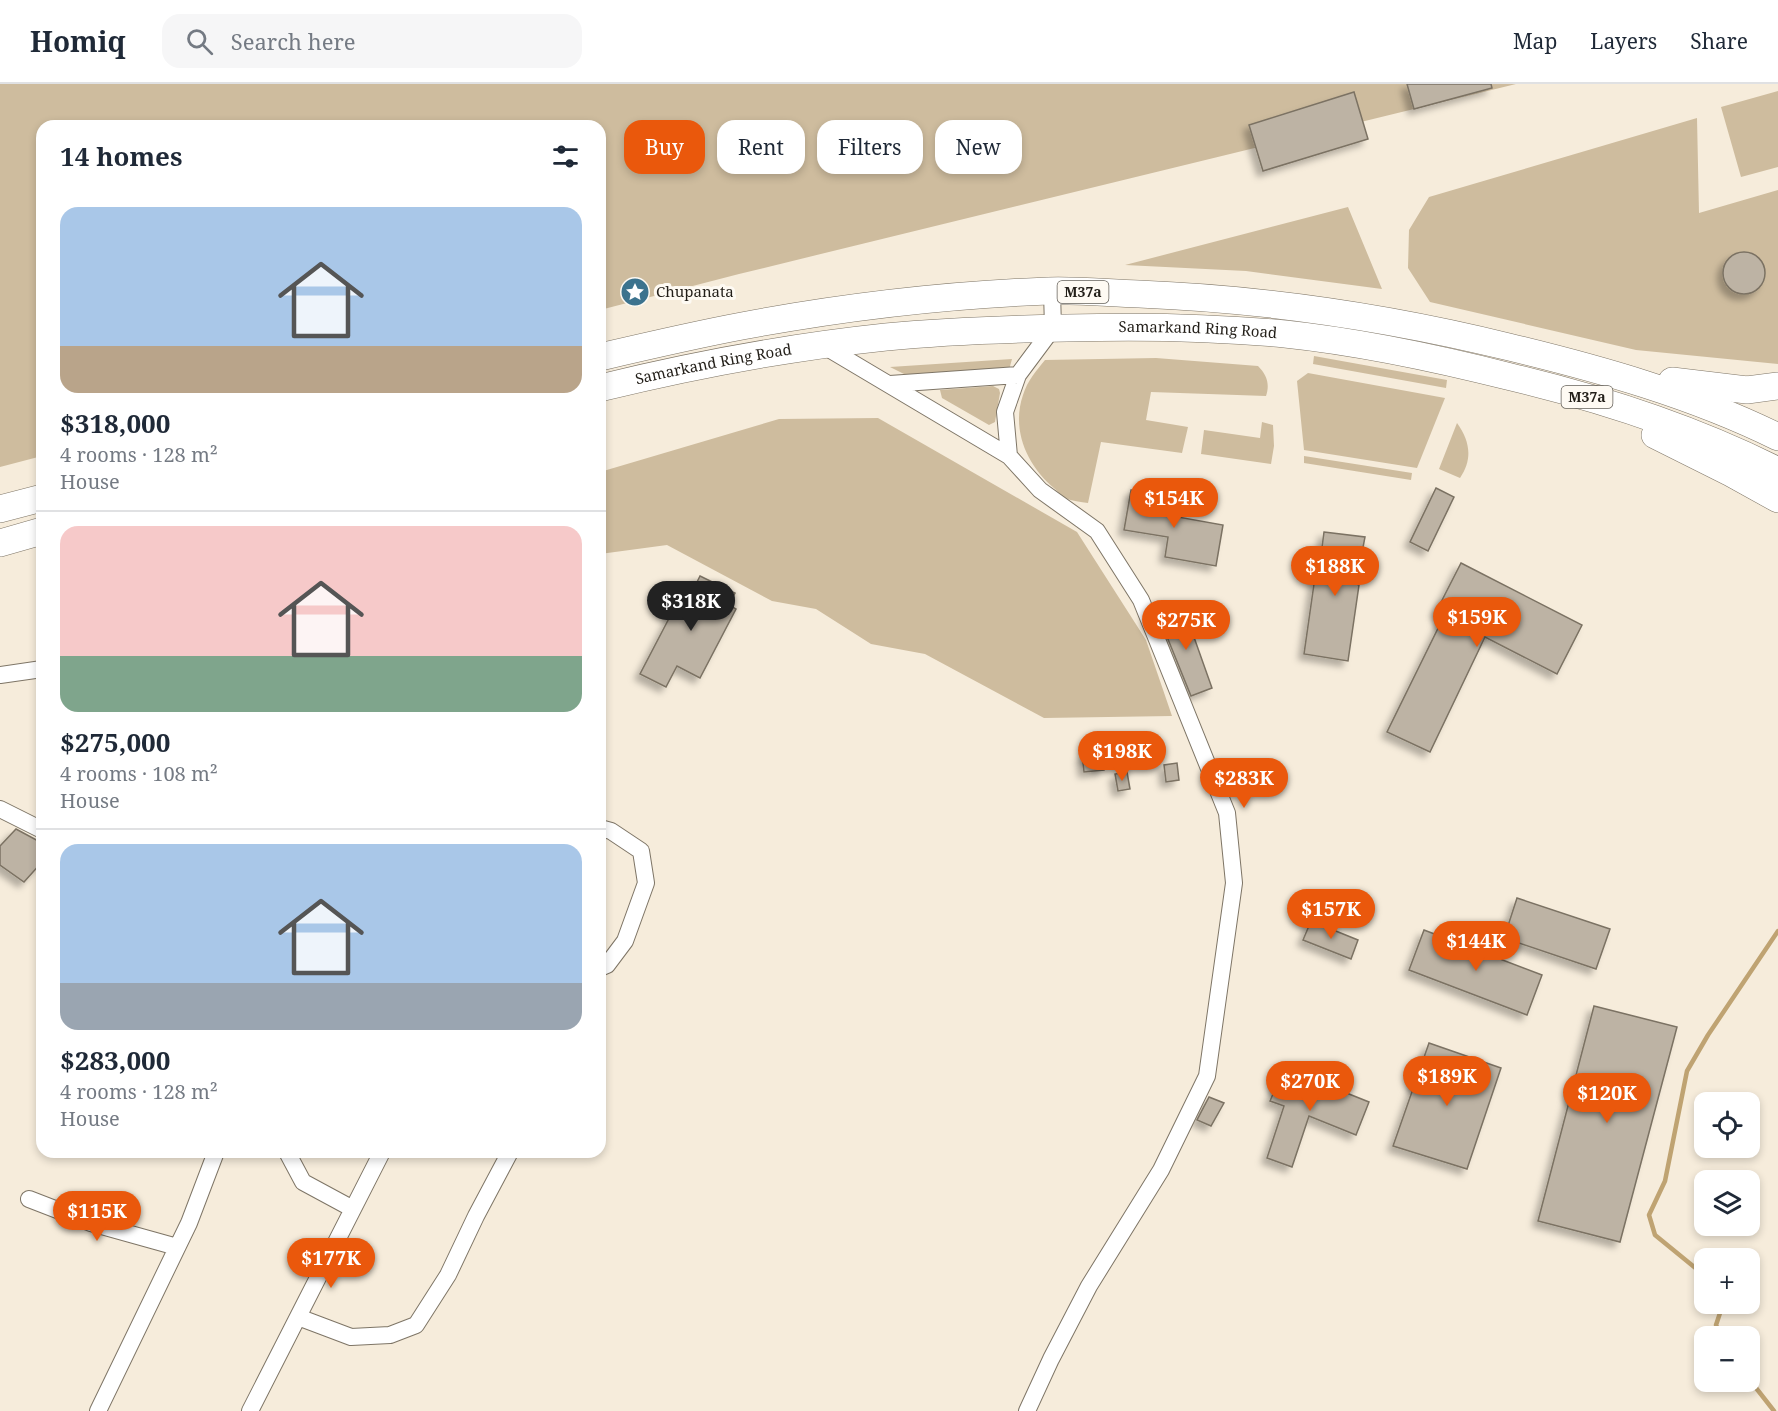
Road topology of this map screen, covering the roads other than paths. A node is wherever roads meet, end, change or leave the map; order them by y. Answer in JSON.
{"nodes":[{"id":1,"x":1052,"y":291,"type":"junction"},
{"id":2,"x":1053,"y":328,"type":"junction"},
{"id":3,"x":824,"y":345,"type":"junction"},
{"id":4,"x":606,"y":356,"type":"edge"},
{"id":5,"x":1564,"y":361,"type":"junction"},
{"id":6,"x":1492,"y":372,"type":"junction"},
{"id":7,"x":1018,"y":375,"type":"junction"},
{"id":8,"x":890,"y":384,"type":"junction"},
{"id":9,"x":1778,"y":386,"type":"edge"},
{"id":10,"x":606,"y":387,"type":"edge"},
{"id":11,"x":1778,"y":437,"type":"edge"},
{"id":12,"x":1009,"y":456,"type":"junction"},
{"id":13,"x":1778,"y":471,"type":"edge"},
{"id":14,"x":1778,"y":499,"type":"edge"},
{"id":15,"x":36,"y":500,"type":"edge"},
{"id":16,"x":0,"y":509,"type":"edge"},
{"id":17,"x":36,"y":533,"type":"edge"},
{"id":18,"x":0,"y":543,"type":"edge"},
{"id":19,"x":36,"y":670,"type":"edge"},
{"id":20,"x":0,"y":675,"type":"edge"},
{"id":21,"x":0,"y":810,"type":"edge"},
{"id":22,"x":36,"y":827,"type":"edge"},
{"id":23,"x":606,"y":830,"type":"edge"},
{"id":24,"x":606,"y":965,"type":"edge"},
{"id":25,"x":214,"y":1158,"type":"edge"},
{"id":26,"x":290,"y":1158,"type":"edge"},
{"id":27,"x":379,"y":1158,"type":"edge"},
{"id":28,"x":507,"y":1158,"type":"edge"},
{"id":29,"x":29,"y":1199,"type":"dead end"},
{"id":30,"x":353,"y":1209,"type":"junction"},
{"id":31,"x":177,"y":1247,"type":"junction"},
{"id":32,"x":298,"y":1317,"type":"junction"},
{"id":33,"x":98,"y":1411,"type":"edge"},
{"id":34,"x":250,"y":1411,"type":"edge"},
{"id":35,"x":1028,"y":1411,"type":"edge"}],
"edges":[{"from":1,"to":2,"type":"street"},
{"from":1,"to":4,"type":"highway","name":"Samarkand Ring Road","number":"M37a"},
{"from":1,"to":5,"type":"highway","name":"Samarkand Ring Road","number":"M37a"},
{"from":2,"to":3,"type":"highway","name":"Samarkand Ring Road","number":"M37a"},
{"from":2,"to":6,"type":"highway","name":"Samarkand Ring Road","number":"M37a"},
{"from":2,"to":7,"type":"street"},
{"from":3,"to":8,"type":"street"},
{"from":3,"to":10,"type":"highway","name":"Samarkand Ring Road","number":"M37a"},
{"from":5,"to":9,"type":"highway"},
{"from":5,"to":11,"type":"highway","name":"Samarkand Ring Road","number":"M37a"},
{"from":6,"to":13,"type":"highway","name":"Samarkand Ring Road","number":"M37a"},
{"from":6,"to":14,"type":"highway","number":"M37a"},
{"from":7,"to":8,"type":"street"},
{"from":7,"to":12,"type":"street"},
{"from":8,"to":12,"type":"street"},
{"from":12,"to":35,"type":"street"},
{"from":15,"to":16,"type":"highway"},
{"from":17,"to":18,"type":"highway"},
{"from":19,"to":20,"type":"street"},
{"from":21,"to":22,"type":"street"},
{"from":23,"to":24,"type":"street"},
{"from":25,"to":31,"type":"street"},
{"from":26,"to":30,"type":"street"},
{"from":27,"to":30,"type":"street"},
{"from":28,"to":32,"type":"street"},
{"from":29,"to":31,"type":"street"},
{"from":30,"to":32,"type":"street"},
{"from":31,"to":33,"type":"street"},
{"from":32,"to":34,"type":"street"}]}
